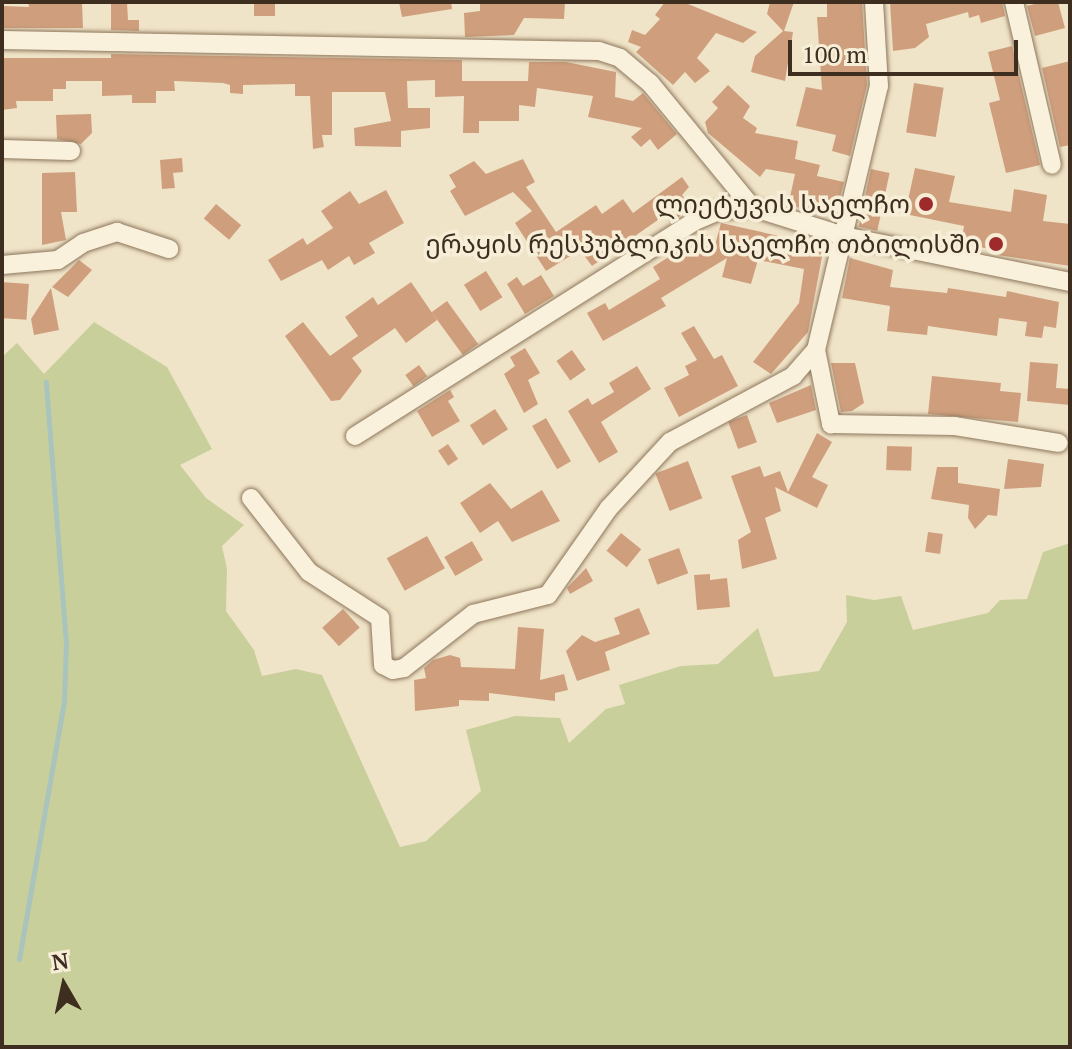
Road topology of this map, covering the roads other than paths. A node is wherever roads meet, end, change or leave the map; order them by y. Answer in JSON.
{"nodes":[{"id":1,"x":874,"y":2,"type":"edge"},
{"id":2,"x":1014,"y":2,"type":"edge"},
{"id":3,"x":2,"y":40,"type":"edge"},
{"id":4,"x":2,"y":149,"type":"edge"},
{"id":5,"x":71,"y":151,"type":"dead end"},
{"id":6,"x":1052,"y":165,"type":"dead end"},
{"id":7,"x":752,"y":207,"type":"junction"},
{"id":8,"x":844,"y":236,"type":"junction"},
{"id":9,"x":169,"y":249,"type":"dead end"},
{"id":10,"x":2,"y":265,"type":"edge"},
{"id":11,"x":1070,"y":282,"type":"edge"},
{"id":12,"x":816,"y":350,"type":"junction"},
{"id":13,"x":355,"y":436,"type":"dead end"},
{"id":14,"x":1059,"y":443,"type":"dead end"},
{"id":15,"x":251,"y":498,"type":"dead end"}],
"edges":[{"from":1,"to":8,"type":"street"},
{"from":2,"to":6,"type":"street"},
{"from":3,"to":7,"type":"street"},
{"from":4,"to":5,"type":"street"},
{"from":7,"to":8,"type":"street"},
{"from":7,"to":13,"type":"street"},
{"from":8,"to":11,"type":"street"},
{"from":8,"to":12,"type":"street"},
{"from":9,"to":10,"type":"street"},
{"from":12,"to":14,"type":"street"},
{"from":12,"to":15,"type":"street"}]}
